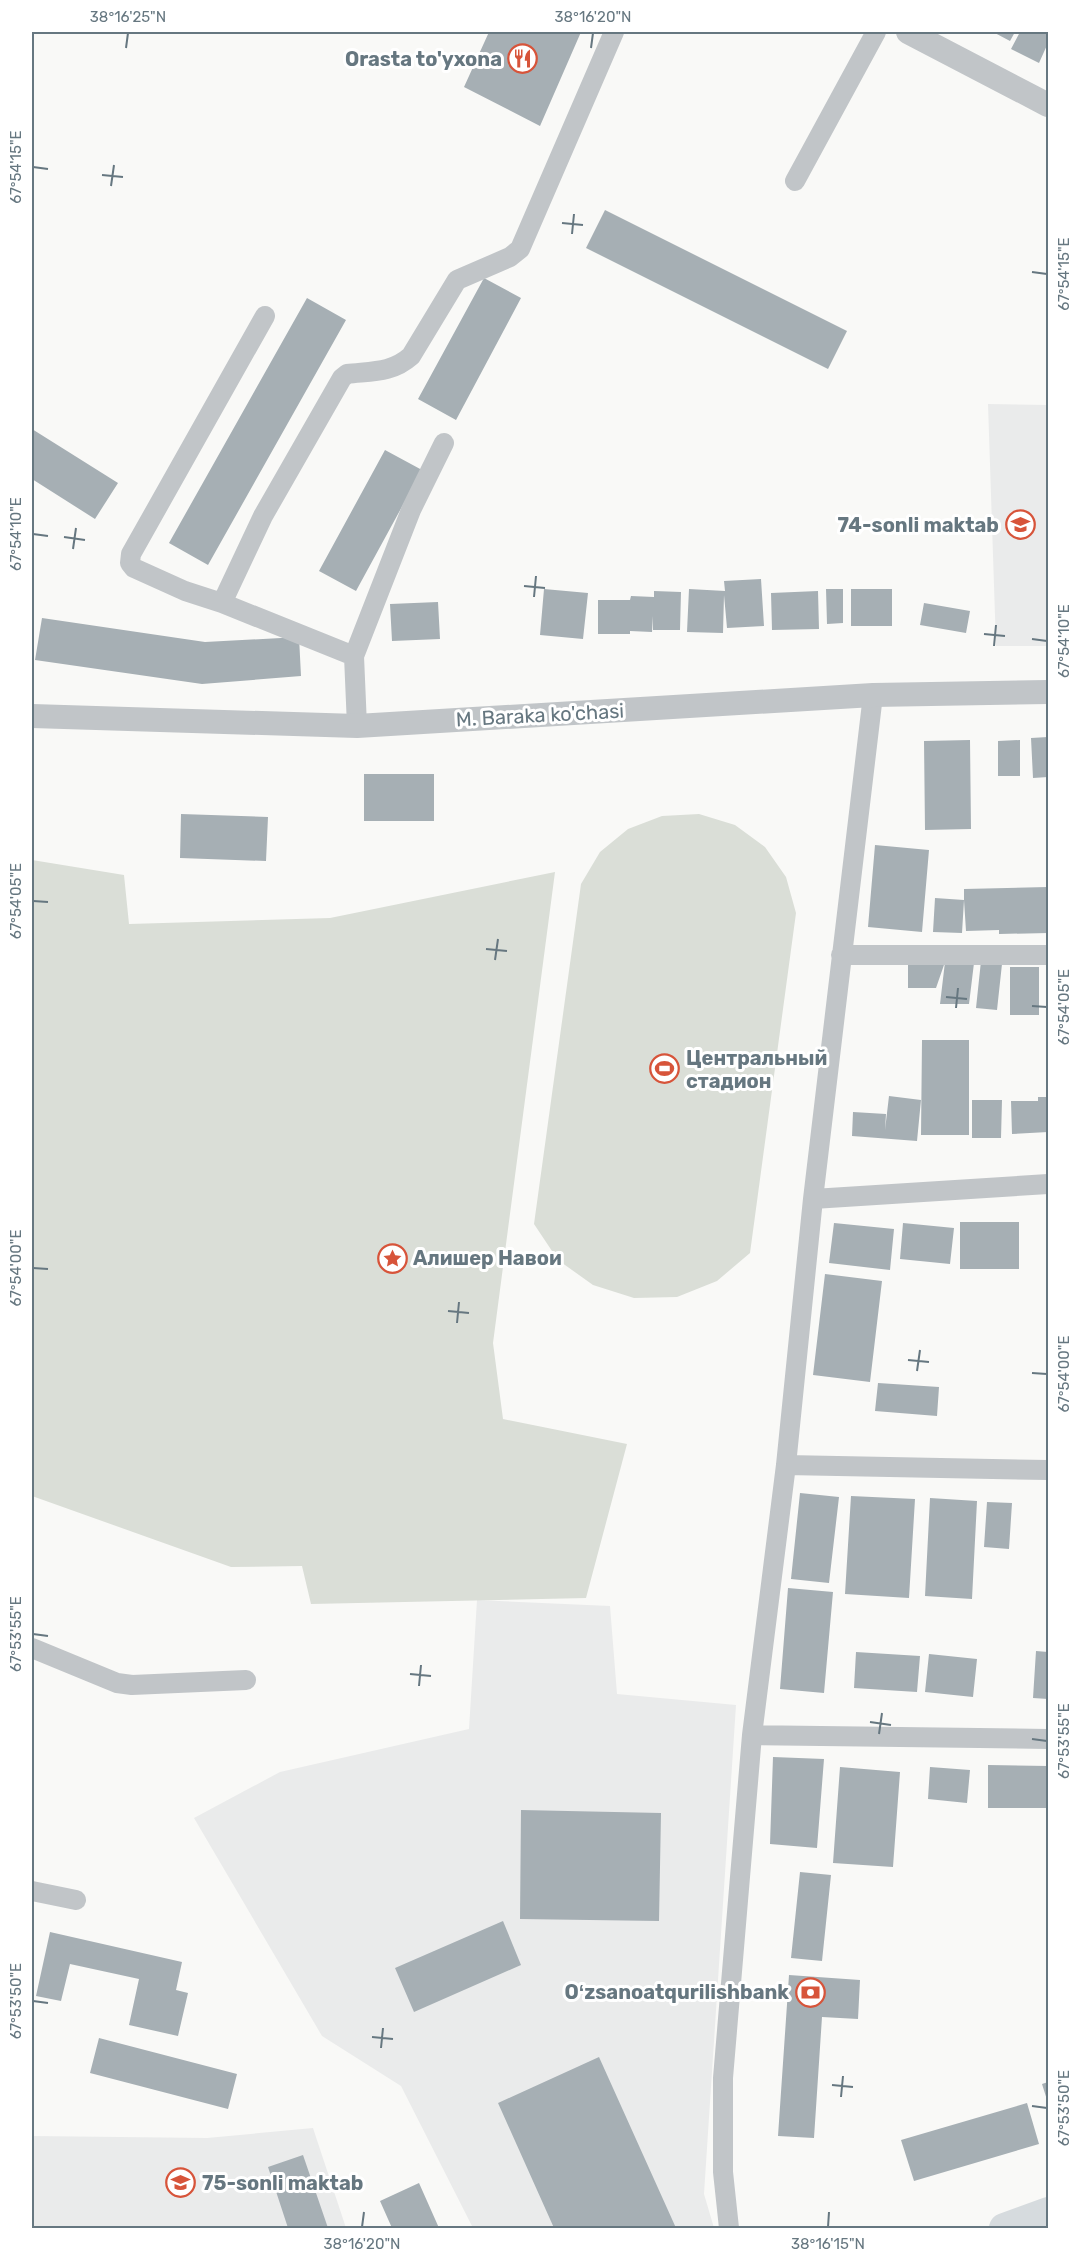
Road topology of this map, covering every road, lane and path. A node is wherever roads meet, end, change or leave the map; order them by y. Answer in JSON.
{"nodes":[{"id":1,"x":614,"y":32,"type":"edge"},
{"id":2,"x":876,"y":32,"type":"edge"},
{"id":3,"x":908,"y":32,"type":"edge"},
{"id":4,"x":1048,"y":105,"type":"edge"},
{"id":5,"x":795,"y":181,"type":"dead end"},
{"id":6,"x":265,"y":316,"type":"dead end"},
{"id":7,"x":444,"y":443,"type":"dead end"},
{"id":8,"x":222,"y":603,"type":"junction"},
{"id":9,"x":354,"y":656,"type":"junction"},
{"id":10,"x":1048,"y":692,"type":"edge"},
{"id":11,"x":873,"y":695,"type":"junction"},
{"id":12,"x":32,"y":716,"type":"edge"},
{"id":13,"x":357,"y":726,"type":"junction"},
{"id":14,"x":841,"y":955,"type":"junction"},
{"id":15,"x":1048,"y":955,"type":"edge"},
{"id":16,"x":1048,"y":1184,"type":"edge"},
{"id":17,"x":813,"y":1199,"type":"junction"},
{"id":18,"x":786,"y":1465,"type":"junction"},
{"id":19,"x":1048,"y":1470,"type":"edge"},
{"id":20,"x":32,"y":1648,"type":"edge"},
{"id":21,"x":246,"y":1680,"type":"dead end"},
{"id":22,"x":752,"y":1735,"type":"junction"},
{"id":23,"x":1048,"y":1739,"type":"edge"},
{"id":24,"x":32,"y":1891,"type":"edge"},
{"id":25,"x":76,"y":1900,"type":"dead end"},
{"id":26,"x":1048,"y":2212,"type":"edge"},
{"id":27,"x":729,"y":2229,"type":"edge"},
{"id":28,"x":1004,"y":2229,"type":"edge"}],
"edges":[{"from":1,"to":8,"type":"street"},
{"from":2,"to":5,"type":"street"},
{"from":3,"to":4,"type":"street"},
{"from":6,"to":8,"type":"street"},
{"from":7,"to":9,"type":"street"},
{"from":8,"to":9,"type":"street"},
{"from":9,"to":13,"type":"street"},
{"from":10,"to":11,"type":"street","name":"M. Baraka ko'chasi"},
{"from":11,"to":13,"type":"street","name":"M. Baraka ko'chasi"},
{"from":11,"to":14,"type":"street"},
{"from":12,"to":13,"type":"street","name":"M. Baraka ko'chasi"},
{"from":14,"to":15,"type":"street"},
{"from":14,"to":17,"type":"street"},
{"from":16,"to":17,"type":"street"},
{"from":17,"to":18,"type":"street"},
{"from":18,"to":19,"type":"street"},
{"from":18,"to":22,"type":"street"},
{"from":20,"to":21,"type":"street"},
{"from":22,"to":23,"type":"street"},
{"from":22,"to":27,"type":"street"},
{"from":24,"to":25,"type":"street"},
{"from":26,"to":28,"type":"main road"}]}
